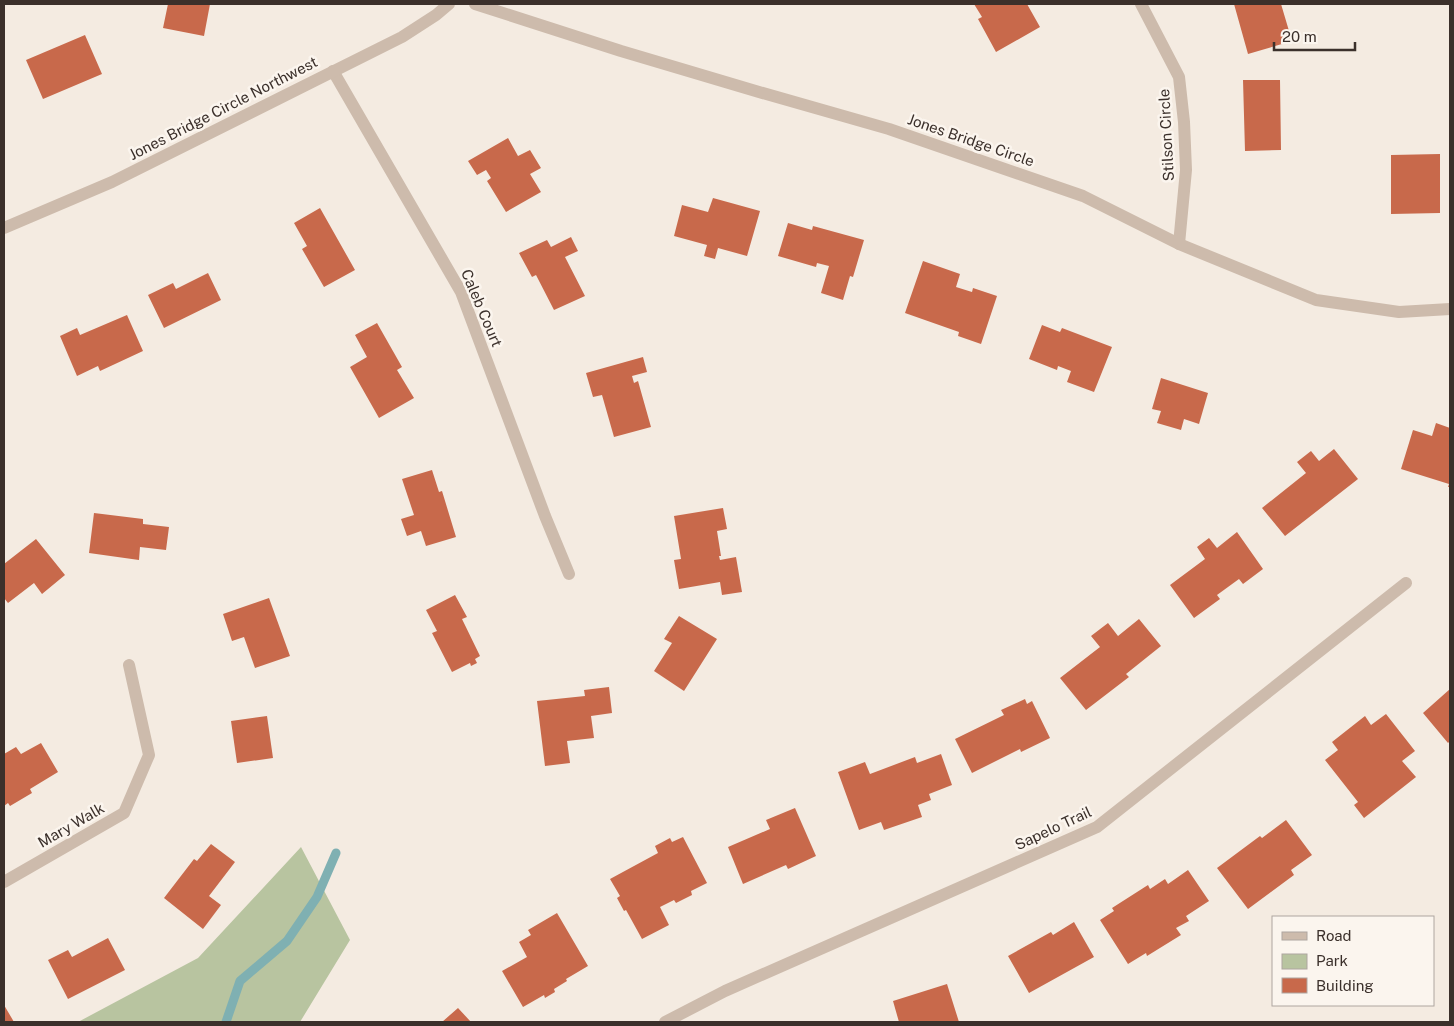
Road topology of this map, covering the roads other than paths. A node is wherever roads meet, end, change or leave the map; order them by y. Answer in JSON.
{"nodes":[{"id":1,"x":449,"y":4,"type":"edge"},
{"id":2,"x":475,"y":4,"type":"edge"},
{"id":3,"x":1141,"y":4,"type":"edge"},
{"id":4,"x":334,"y":70,"type":"junction"},
{"id":5,"x":4,"y":228,"type":"edge"},
{"id":6,"x":1179,"y":244,"type":"junction"},
{"id":7,"x":1450,"y":309,"type":"edge"},
{"id":8,"x":569,"y":574,"type":"dead end"},
{"id":9,"x":1406,"y":584,"type":"dead end"},
{"id":10,"x":129,"y":665,"type":"dead end"},
{"id":11,"x":4,"y":882,"type":"edge"},
{"id":12,"x":666,"y":1022,"type":"edge"}],
"edges":[{"from":1,"to":4,"type":"street","name":"Jones Bridge Circle Northwest"},
{"from":2,"to":6,"type":"street","name":"Jones Bridge Circle"},
{"from":3,"to":6,"type":"street","name":"Stilson Circle"},
{"from":4,"to":5,"type":"street","name":"Jones Bridge Circle Northwest"},
{"from":4,"to":8,"type":"street","name":"Caleb Court"},
{"from":6,"to":7,"type":"street","name":"Jones Bridge Circle"},
{"from":9,"to":12,"type":"street","name":"Sapelo Trail"},
{"from":10,"to":11,"type":"street","name":"Mary Walk"}]}
